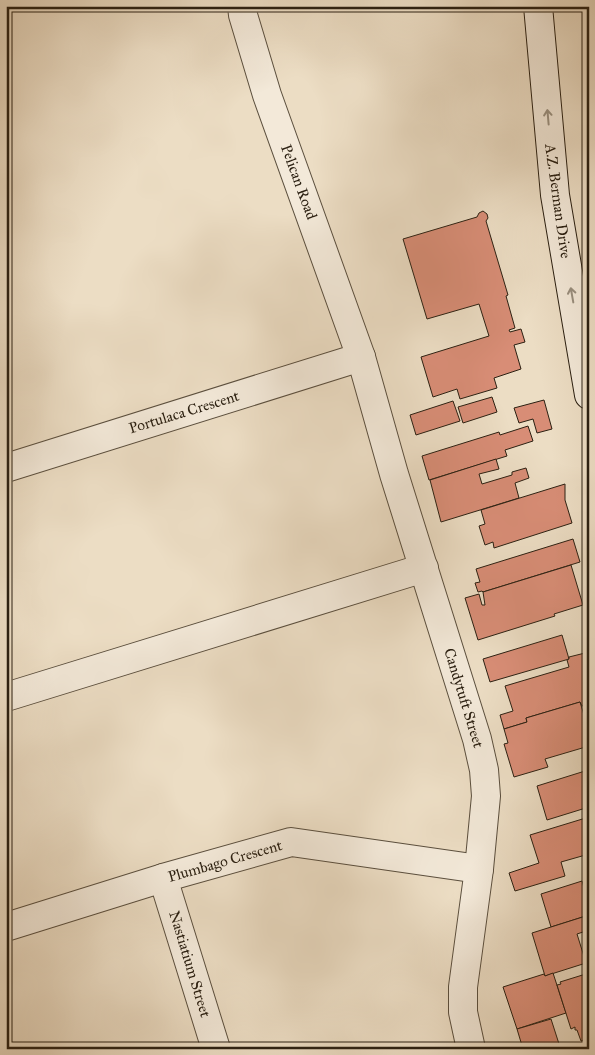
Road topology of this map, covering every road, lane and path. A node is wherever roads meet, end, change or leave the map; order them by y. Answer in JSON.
{"nodes":[{"id":1,"x":242,"y":6,"type":"edge"},
{"id":2,"x":538,"y":6,"type":"edge"},
{"id":3,"x":361,"y":356,"type":"junction"},
{"id":4,"x":589,"y":395,"type":"edge"},
{"id":5,"x":6,"y":468,"type":"edge"},
{"id":6,"x":424,"y":568,"type":"junction"},
{"id":7,"x":6,"y":696,"type":"edge"},
{"id":8,"x":479,"y":869,"type":"junction"},
{"id":9,"x":163,"y":878,"type":"junction"},
{"id":10,"x":6,"y":927,"type":"edge"},
{"id":11,"x":216,"y":1049,"type":"edge"},
{"id":12,"x":471,"y":1049,"type":"edge"}],
"edges":[{"from":1,"to":3,"type":"street","name":"Pelican Road"},
{"from":4,"to":2,"type":"street","name":"A.Z. Berman Drive","one_way":true},
{"from":3,"to":5,"type":"street","name":"Portulaca Crescent"},
{"from":3,"to":6,"type":"street","name":"Candytuft Street"},
{"from":6,"to":7,"type":"street"},
{"from":6,"to":8,"type":"street","name":"Candytuft Street"},
{"from":8,"to":9,"type":"street","name":"Plumbago Crescent"},
{"from":8,"to":12,"type":"street","name":"Candytuft Street"},
{"from":9,"to":10,"type":"street","name":"Plumbago Crescent"},
{"from":9,"to":11,"type":"street","name":"Nastiatium Street"}]}
